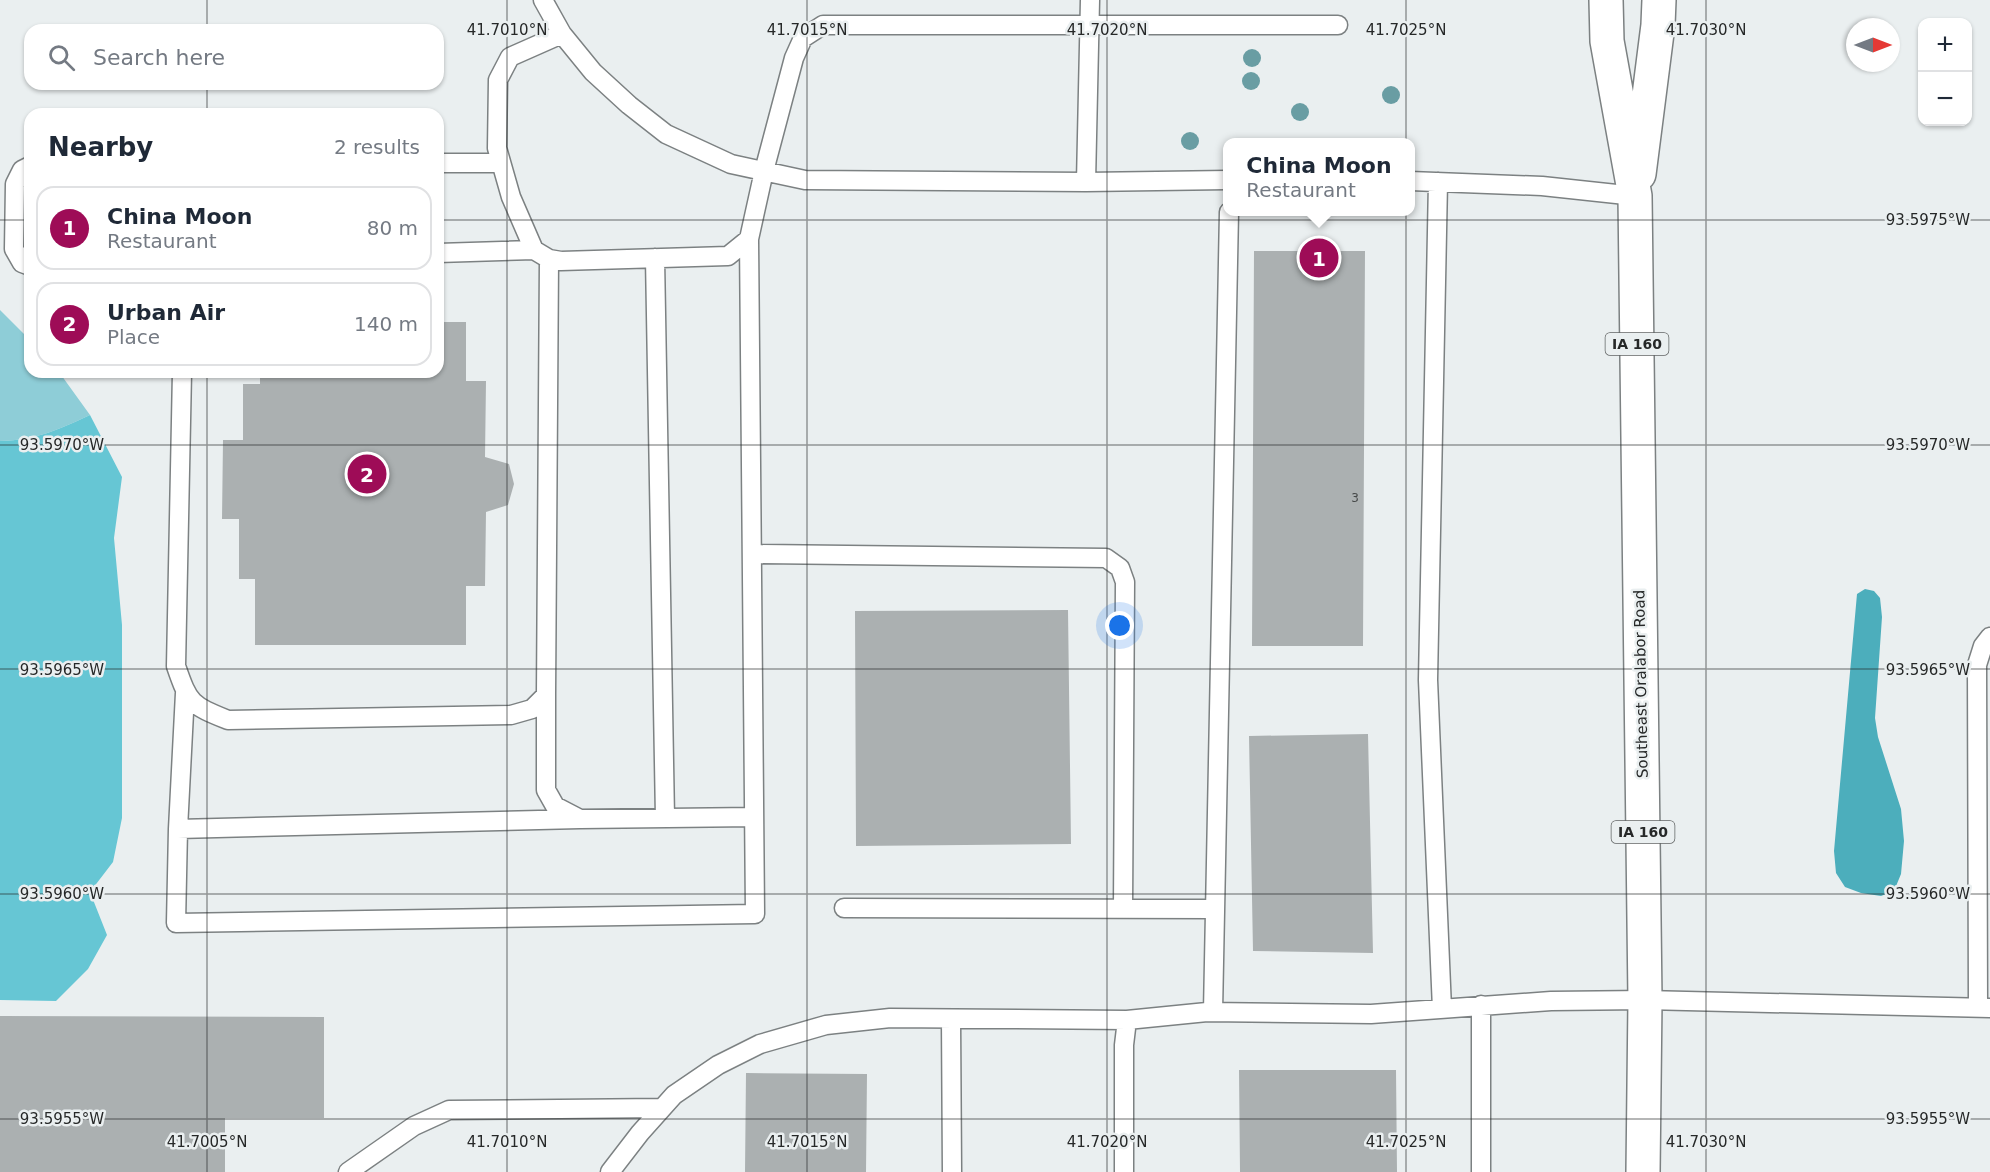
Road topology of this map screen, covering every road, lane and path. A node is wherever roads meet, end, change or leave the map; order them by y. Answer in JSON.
{"nodes":[{"id":1,"x":543,"y":0,"type":"edge"},
{"id":2,"x":1090,"y":0,"type":"edge"},
{"id":3,"x":1606,"y":0,"type":"edge"},
{"id":4,"x":1659,"y":0,"type":"edge"},
{"id":5,"x":1090,"y":25,"type":"junction"},
{"id":6,"x":1338,"y":25,"type":"dead end"},
{"id":7,"x":562,"y":34,"type":"junction"},
{"id":8,"x":444,"y":163,"type":"edge"},
{"id":9,"x":501,"y":163,"type":"junction"},
{"id":10,"x":24,"y":169,"type":"edge"},
{"id":11,"x":764,"y":171,"type":"junction"},
{"id":12,"x":1223,"y":180,"type":"edge"},
{"id":13,"x":1415,"y":181,"type":"edge"},
{"id":14,"x":1086,"y":182,"type":"junction"},
{"id":15,"x":1438,"y":182,"type":"junction"},
{"id":16,"x":1635,"y":196,"type":"junction"},
{"id":17,"x":1229,"y":216,"type":"edge"},
{"id":18,"x":749,"y":239,"type":"junction"},
{"id":19,"x":444,"y":253,"type":"edge"},
{"id":20,"x":541,"y":254,"type":"junction"},
{"id":21,"x":655,"y":258,"type":"junction"},
{"id":22,"x":24,"y":264,"type":"edge"},
{"id":23,"x":182,"y":378,"type":"edge"},
{"id":24,"x":752,"y":554,"type":"junction"},
{"id":25,"x":1990,"y":637,"type":"edge"},
{"id":26,"x":185,"y":693,"type":"junction"},
{"id":27,"x":546,"y":695,"type":"junction"},
{"id":28,"x":754,"y":817,"type":"junction"},
{"id":29,"x":665,"y":818,"type":"junction"},
{"id":30,"x":580,"y":819,"type":"junction"},
{"id":31,"x":178,"y":828,"type":"junction"},
{"id":32,"x":844,"y":909,"type":"dead end"},
{"id":33,"x":1123,"y":909,"type":"junction"},
{"id":34,"x":1215,"y":909,"type":"junction"},
{"id":35,"x":1984,"y":919,"type":"edge"},
{"id":36,"x":1644,"y":1000,"type":"junction"},
{"id":37,"x":1481,"y":1005,"type":"junction"},
{"id":38,"x":1984,"y":1008,"type":"edge"},
{"id":39,"x":1442,"y":1009,"type":"junction"},
{"id":40,"x":1213,"y":1012,"type":"junction"},
{"id":41,"x":951,"y":1019,"type":"junction"},
{"id":42,"x":1127,"y":1020,"type":"junction"},
{"id":43,"x":662,"y":1108,"type":"junction"},
{"id":44,"x":348,"y":1172,"type":"edge"},
{"id":45,"x":610,"y":1172,"type":"edge"},
{"id":46,"x":952,"y":1172,"type":"edge"},
{"id":47,"x":1124,"y":1172,"type":"edge"},
{"id":48,"x":1481,"y":1172,"type":"edge"},
{"id":49,"x":1643,"y":1172,"type":"edge"}],
"edges":[{"from":1,"to":7,"type":"lane"},
{"from":2,"to":5,"type":"lane"},
{"from":3,"to":16,"type":"main road","name":"Southeast Oralabor Road","number":"IA 160"},
{"from":4,"to":16,"type":"main road","name":"Southeast Oralabor Road","number":"IA 160"},
{"from":5,"to":6,"type":"lane"},
{"from":5,"to":11,"type":"lane"},
{"from":5,"to":14,"type":"lane"},
{"from":7,"to":9,"type":"lane"},
{"from":7,"to":11,"type":"lane"},
{"from":8,"to":9,"type":"lane"},
{"from":9,"to":20,"type":"lane"},
{"from":10,"to":22,"type":"lane"},
{"from":11,"to":14,"type":"lane"},
{"from":11,"to":18,"type":"lane"},
{"from":12,"to":14,"type":"lane"},
{"from":13,"to":15,"type":"lane"},
{"from":15,"to":16,"type":"lane"},
{"from":15,"to":39,"type":"lane"},
{"from":16,"to":36,"type":"main road","name":"Southeast Oralabor Road","number":"IA 160"},
{"from":17,"to":34,"type":"lane"},
{"from":18,"to":21,"type":"lane"},
{"from":18,"to":24,"type":"lane"},
{"from":19,"to":20,"type":"lane"},
{"from":20,"to":21,"type":"lane"},
{"from":20,"to":27,"type":"lane"},
{"from":21,"to":29,"type":"lane"},
{"from":23,"to":26,"type":"lane"},
{"from":24,"to":28,"type":"lane"},
{"from":24,"to":33,"type":"lane"},
{"from":25,"to":35,"type":"lane"},
{"from":26,"to":27,"type":"lane"},
{"from":26,"to":31,"type":"lane"},
{"from":27,"to":30,"type":"lane"},
{"from":28,"to":29,"type":"lane"},
{"from":28,"to":31,"type":"lane"},
{"from":29,"to":30,"type":"lane"},
{"from":30,"to":31,"type":"lane"},
{"from":32,"to":33,"type":"lane"},
{"from":33,"to":34,"type":"lane"},
{"from":34,"to":40,"type":"lane"},
{"from":35,"to":38,"type":"lane"},
{"from":36,"to":37,"type":"lane"},
{"from":36,"to":38,"type":"lane"},
{"from":36,"to":49,"type":"main road","name":"Southeast Oralabor Road","number":"IA 160"},
{"from":37,"to":39,"type":"lane"},
{"from":37,"to":48,"type":"lane"},
{"from":39,"to":40,"type":"lane"},
{"from":40,"to":42,"type":"lane"},
{"from":41,"to":42,"type":"lane"},
{"from":41,"to":43,"type":"lane"},
{"from":41,"to":46,"type":"lane"},
{"from":42,"to":47,"type":"lane"},
{"from":43,"to":44,"type":"lane"},
{"from":43,"to":45,"type":"lane"}]}
